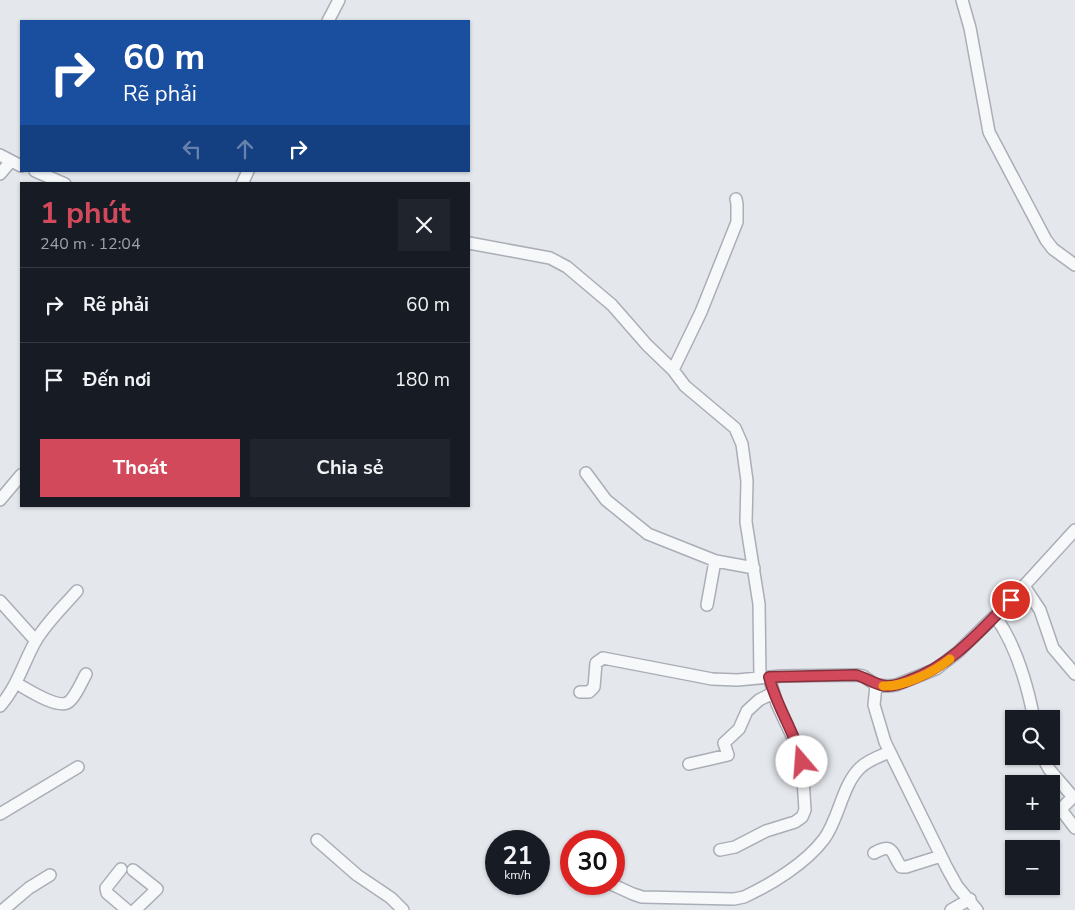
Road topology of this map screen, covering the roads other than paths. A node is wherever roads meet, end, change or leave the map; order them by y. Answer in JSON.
{"nodes":[{"id":1,"x":339,"y":0,"type":"edge"},
{"id":2,"x":962,"y":0,"type":"edge"},
{"id":3,"x":329,"y":20,"type":"edge"},
{"id":4,"x":0,"y":155,"type":"edge"},
{"id":5,"x":16,"y":163,"type":"edge"},
{"id":6,"x":37,"y":172,"type":"edge"},
{"id":7,"x":0,"y":174,"type":"edge"},
{"id":8,"x":60,"y":182,"type":"edge"},
{"id":9,"x":736,"y":199,"type":"dead end"},
{"id":10,"x":470,"y":243,"type":"edge"},
{"id":11,"x":1075,"y":265,"type":"edge"},
{"id":12,"x":672,"y":370,"type":"junction"},
{"id":13,"x":586,"y":472,"type":"dead end"},
{"id":14,"x":20,"y":476,"type":"edge"},
{"id":15,"x":0,"y":500,"type":"edge"},
{"id":16,"x":1075,"y":530,"type":"edge"},
{"id":17,"x":715,"y":561,"type":"junction"},
{"id":18,"x":754,"y":568,"type":"junction"},
{"id":19,"x":1024,"y":586,"type":"junction"},
{"id":20,"x":77,"y":591,"type":"dead end"},
{"id":21,"x":0,"y":601,"type":"edge"},
{"id":22,"x":707,"y":605,"type":"dead end"},
{"id":23,"x":995,"y":616,"type":"junction"},
{"id":24,"x":36,"y":641,"type":"junction"},
{"id":25,"x":86,"y":674,"type":"dead end"},
{"id":26,"x":1075,"y":674,"type":"edge"},
{"id":27,"x":765,"y":678,"type":"junction"},
{"id":28,"x":16,"y":683,"type":"junction"},
{"id":29,"x":876,"y":684,"type":"junction"},
{"id":30,"x":580,"y":692,"type":"dead end"},
{"id":31,"x":773,"y":693,"type":"junction"},
{"id":32,"x":0,"y":706,"type":"edge"},
{"id":33,"x":1032,"y":710,"type":"edge"},
{"id":34,"x":890,"y":752,"type":"junction"},
{"id":35,"x":689,"y":764,"type":"dead end"},
{"id":36,"x":1047,"y":765,"type":"edge"},
{"id":37,"x":78,"y":768,"type":"dead end"},
{"id":38,"x":0,"y":814,"type":"edge"},
{"id":39,"x":1075,"y":828,"type":"edge"},
{"id":40,"x":317,"y":840,"type":"dead end"},
{"id":41,"x":720,"y":850,"type":"dead end"},
{"id":42,"x":874,"y":853,"type":"dead end"},
{"id":43,"x":941,"y":856,"type":"junction"},
{"id":44,"x":121,"y":869,"type":"dead end"},
{"id":45,"x":134,"y":870,"type":"dead end"},
{"id":46,"x":50,"y":875,"type":"dead end"},
{"id":47,"x":625,"y":890,"type":"edge"},
{"id":48,"x":970,"y":899,"type":"junction"},
{"id":49,"x":3,"y":910,"type":"edge"},
{"id":50,"x":126,"y":910,"type":"edge"},
{"id":51,"x":135,"y":910,"type":"edge"},
{"id":52,"x":403,"y":910,"type":"edge"},
{"id":53,"x":951,"y":910,"type":"edge"},
{"id":54,"x":978,"y":910,"type":"edge"}],
"edges":[{"from":1,"to":3,"type":"street"},
{"from":2,"to":11,"type":"street"},
{"from":4,"to":5,"type":"street"},
{"from":5,"to":7,"type":"street"},
{"from":6,"to":8,"type":"street"},
{"from":9,"to":12,"type":"street"},
{"from":10,"to":12,"type":"street"},
{"from":12,"to":18,"type":"street"},
{"from":13,"to":17,"type":"street"},
{"from":14,"to":15,"type":"street"},
{"from":16,"to":19,"type":"street"},
{"from":17,"to":18,"type":"street"},
{"from":17,"to":22,"type":"street"},
{"from":18,"to":27,"type":"street"},
{"from":19,"to":23,"type":"street"},
{"from":19,"to":26,"type":"street"},
{"from":20,"to":24,"type":"street"},
{"from":21,"to":24,"type":"street"},
{"from":23,"to":29,"type":"street"},
{"from":23,"to":33,"type":"street"},
{"from":24,"to":28,"type":"street"},
{"from":25,"to":28,"type":"street"},
{"from":27,"to":29,"type":"street"},
{"from":27,"to":30,"type":"street"},
{"from":27,"to":31,"type":"street"},
{"from":28,"to":32,"type":"street"},
{"from":29,"to":34,"type":"street"},
{"from":31,"to":35,"type":"street"},
{"from":31,"to":41,"type":"street"},
{"from":34,"to":43,"type":"street"},
{"from":34,"to":47,"type":"street"},
{"from":36,"to":39,"type":"street"},
{"from":37,"to":38,"type":"street"},
{"from":40,"to":52,"type":"street"},
{"from":42,"to":43,"type":"street"},
{"from":43,"to":48,"type":"street"},
{"from":44,"to":50,"type":"street"},
{"from":45,"to":51,"type":"street"},
{"from":46,"to":49,"type":"street"},
{"from":48,"to":53,"type":"street"},
{"from":48,"to":54,"type":"street"}]}
